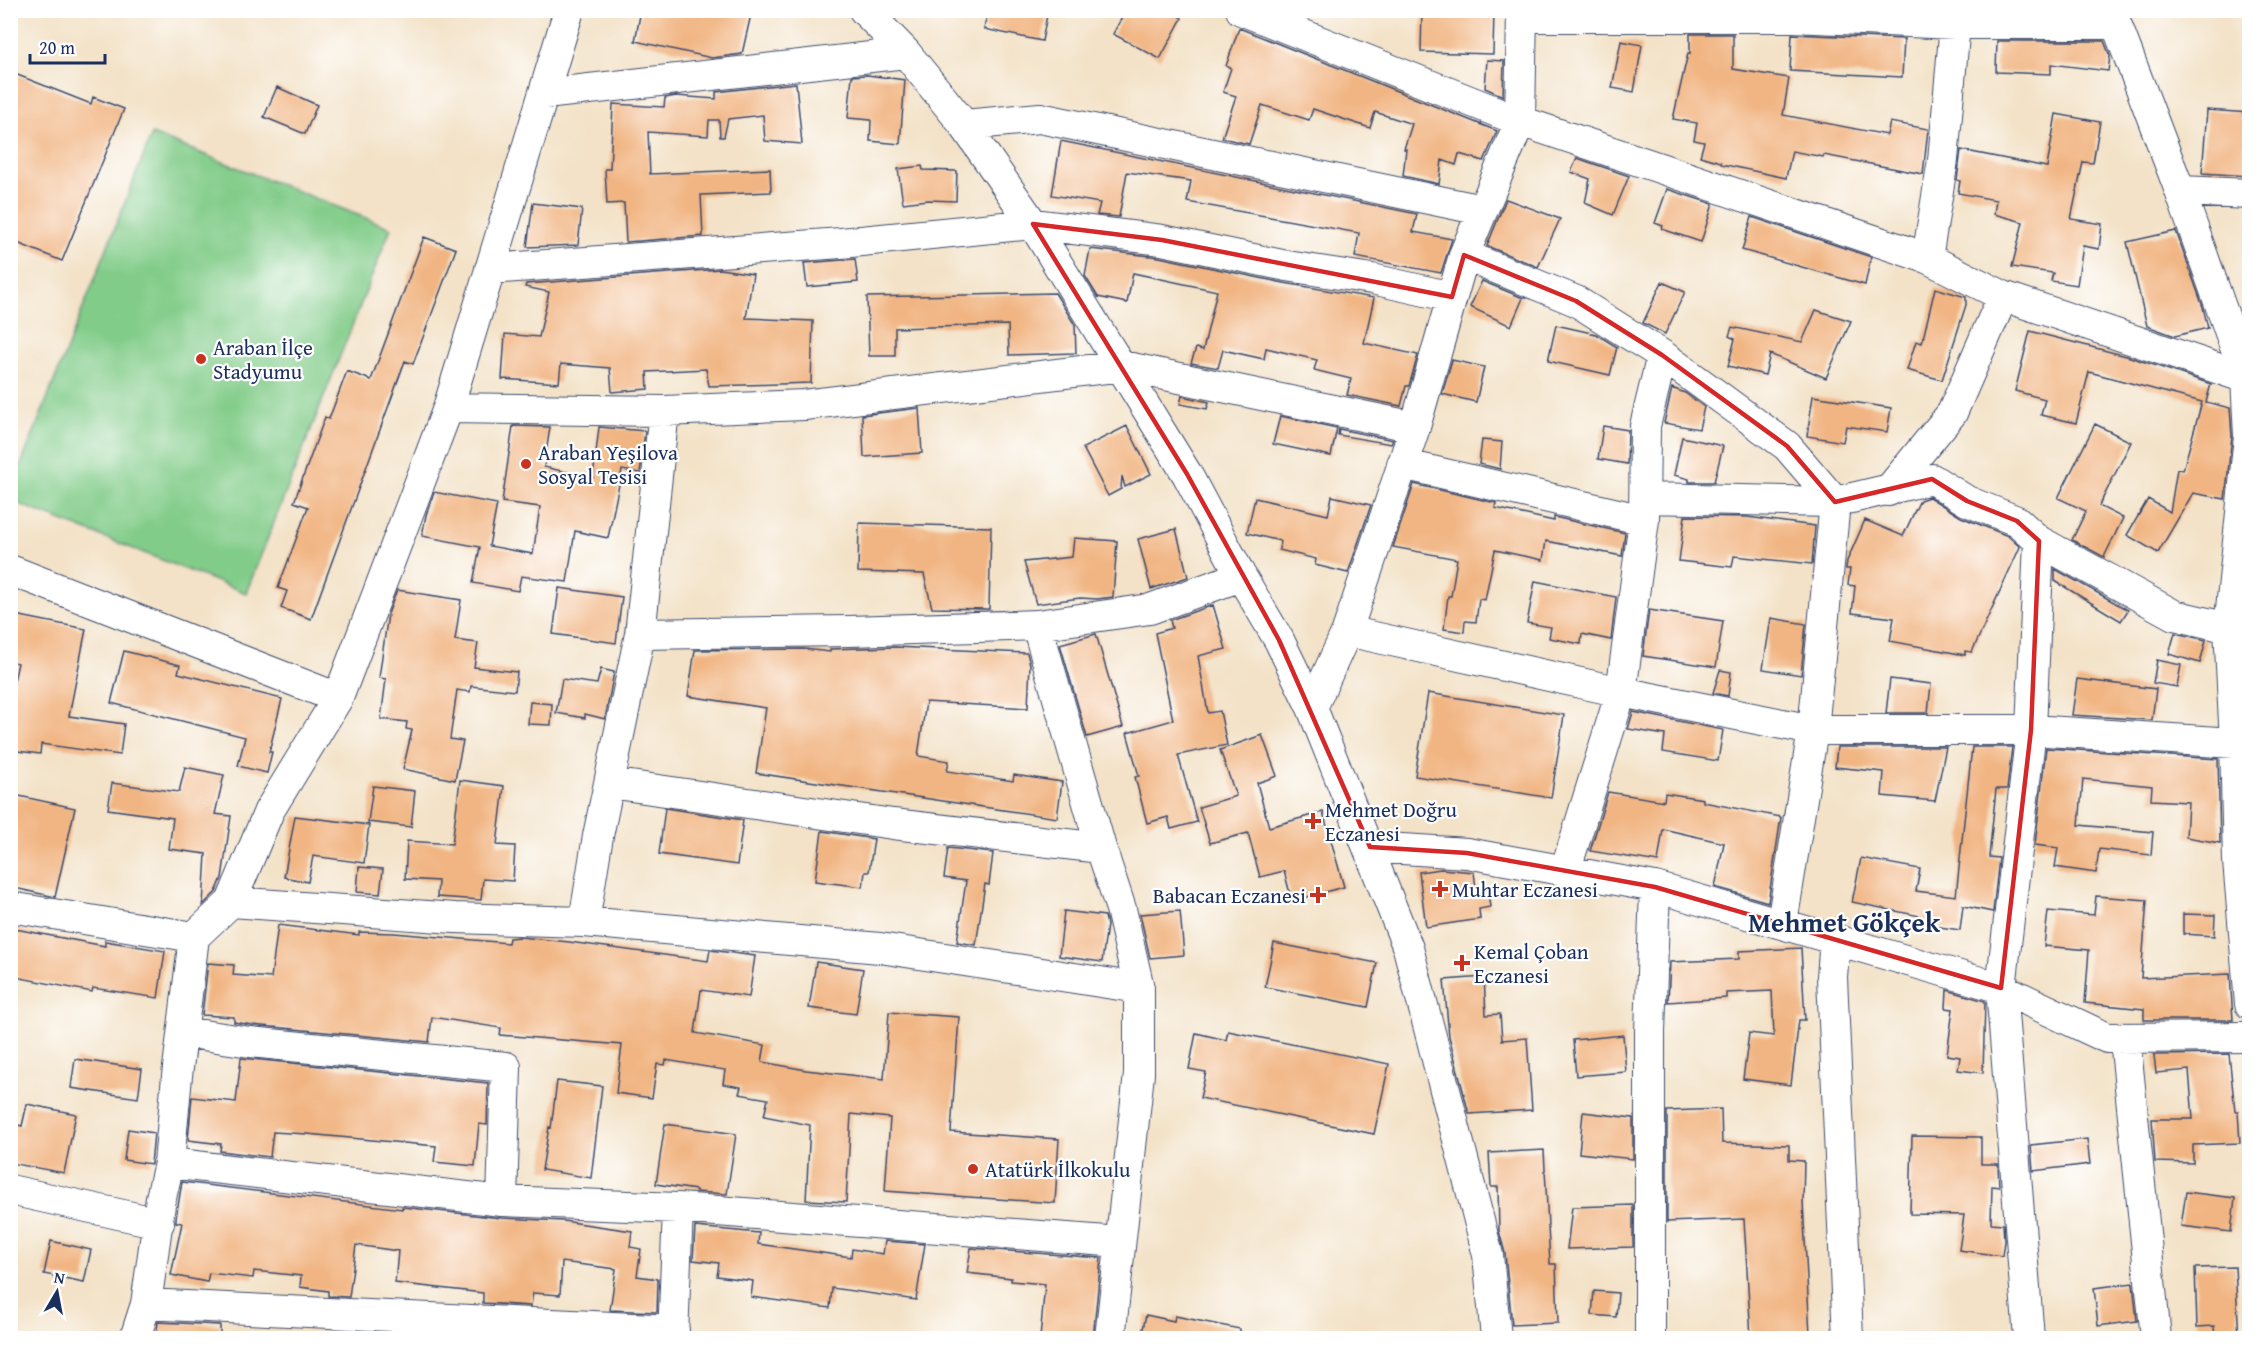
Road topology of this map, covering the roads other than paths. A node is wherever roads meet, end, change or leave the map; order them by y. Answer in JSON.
{"nodes":[{"id":1,"x":569,"y":10,"type":"edge"},
{"id":2,"x":864,"y":10,"type":"edge"},
{"id":3,"x":1241,"y":10,"type":"edge"},
{"id":4,"x":1523,"y":14,"type":"edge"},
{"id":5,"x":2113,"y":17,"type":"edge"},
{"id":6,"x":1955,"y":24,"type":"junction"},
{"id":7,"x":906,"y":53,"type":"junction"},
{"id":8,"x":545,"y":94,"type":"junction"},
{"id":9,"x":1520,"y":121,"type":"junction"},
{"id":10,"x":964,"y":125,"type":"junction"},
{"id":11,"x":2180,"y":191,"type":"junction"},
{"id":12,"x":2250,"y":194,"type":"edge"},
{"id":13,"x":1482,"y":210,"type":"junction"},
{"id":14,"x":1033,"y":225,"type":"junction"},
{"id":15,"x":1464,"y":255,"type":"junction"},
{"id":16,"x":1928,"y":258,"type":"junction"},
{"id":17,"x":490,"y":269,"type":"junction"},
{"id":18,"x":2003,"y":296,"type":"junction"},
{"id":19,"x":1452,"y":297,"type":"junction"},
{"id":20,"x":1662,"y":355,"type":"junction"},
{"id":21,"x":1122,"y":366,"type":"junction"},
{"id":22,"x":2246,"y":378,"type":"junction"},
{"id":23,"x":448,"y":408,"type":"junction"},
{"id":24,"x":664,"y":411,"type":"junction"},
{"id":25,"x":1415,"y":427,"type":"junction"},
{"id":26,"x":2249,"y":436,"type":"edge"},
{"id":27,"x":1402,"y":464,"type":"junction"},
{"id":28,"x":1888,"y":491,"type":"junction"},
{"id":29,"x":1835,"y":502,"type":"junction"},
{"id":30,"x":1645,"y":509,"type":"junction"},
{"id":31,"x":2039,"y":542,"type":"junction"},
{"id":32,"x":10,"y":570,"type":"edge"},
{"id":33,"x":1241,"y":576,"type":"junction"},
{"id":34,"x":1037,"y":624,"type":"junction"},
{"id":35,"x":2239,"y":629,"type":"edge"},
{"id":36,"x":1347,"y":631,"type":"junction"},
{"id":37,"x":640,"y":634,"type":"junction"},
{"id":38,"x":1621,"y":692,"type":"junction"},
{"id":39,"x":338,"y":698,"type":"junction"},
{"id":40,"x":1312,"y":708,"type":"junction"},
{"id":41,"x":1813,"y":730,"type":"junction"},
{"id":42,"x":2031,"y":730,"type":"junction"},
{"id":43,"x":2242,"y":743,"type":"edge"},
{"id":44,"x":610,"y":783,"type":"junction"},
{"id":45,"x":1370,"y":847,"type":"junction"},
{"id":46,"x":1101,"y":848,"type":"junction"},
{"id":47,"x":2244,"y":862,"type":"edge"},
{"id":48,"x":1565,"y":872,"type":"junction"},
{"id":49,"x":1655,"y":887,"type":"junction"},
{"id":50,"x":231,"y":902,"type":"junction"},
{"id":51,"x":10,"y":907,"type":"edge"},
{"id":52,"x":584,"y":922,"type":"junction"},
{"id":53,"x":1782,"y":923,"type":"junction"},
{"id":54,"x":194,"y":937,"type":"junction"},
{"id":55,"x":1835,"y":939,"type":"junction"},
{"id":56,"x":1139,"y":988,"type":"junction"},
{"id":57,"x":2001,"y":988,"type":"junction"},
{"id":58,"x":2250,"y":1004,"type":"edge"},
{"id":59,"x":183,"y":1032,"type":"junction"},
{"id":60,"x":2250,"y":1037,"type":"edge"},
{"id":61,"x":2125,"y":1039,"type":"junction"},
{"id":62,"x":169,"y":1163,"type":"junction"},
{"id":63,"x":10,"y":1190,"type":"edge"},
{"id":64,"x":502,"y":1201,"type":"junction"},
{"id":65,"x":678,"y":1208,"type":"junction"},
{"id":66,"x":159,"y":1223,"type":"junction"},
{"id":67,"x":1120,"y":1242,"type":"junction"},
{"id":68,"x":146,"y":1304,"type":"junction"},
{"id":69,"x":673,"y":1334,"type":"edge"},
{"id":70,"x":135,"y":1338,"type":"edge"},
{"id":71,"x":1110,"y":1338,"type":"edge"},
{"id":72,"x":1496,"y":1338,"type":"edge"},
{"id":73,"x":1650,"y":1338,"type":"edge"},
{"id":74,"x":1848,"y":1338,"type":"edge"},
{"id":75,"x":2029,"y":1338,"type":"edge"},
{"id":76,"x":2156,"y":1338,"type":"edge"}],
"edges":[{"from":1,"to":8,"type":"street"},
{"from":2,"to":7,"type":"street"},
{"from":3,"to":9,"type":"street"},
{"from":4,"to":6,"type":"street"},
{"from":4,"to":9,"type":"street"},
{"from":5,"to":6,"type":"street"},
{"from":5,"to":11,"type":"street"},
{"from":6,"to":16,"type":"street"},
{"from":7,"to":8,"type":"street"},
{"from":7,"to":10,"type":"street"},
{"from":8,"to":17,"type":"street"},
{"from":9,"to":13,"type":"street"},
{"from":9,"to":16,"type":"street"},
{"from":10,"to":13,"type":"street"},
{"from":10,"to":14,"type":"street"},
{"from":11,"to":12,"type":"street"},
{"from":11,"to":22,"type":"street"},
{"from":13,"to":15,"type":"street"},
{"from":14,"to":17,"type":"street"},
{"from":14,"to":19,"type":"street"},
{"from":14,"to":21,"type":"street"},
{"from":15,"to":19,"type":"street"},
{"from":15,"to":20,"type":"street"},
{"from":16,"to":18,"type":"street"},
{"from":17,"to":23,"type":"street"},
{"from":18,"to":22,"type":"street"},
{"from":18,"to":28,"type":"street"},
{"from":19,"to":25,"type":"street"},
{"from":20,"to":29,"type":"street"},
{"from":20,"to":30,"type":"street"},
{"from":21,"to":24,"type":"street"},
{"from":21,"to":25,"type":"street"},
{"from":21,"to":33,"type":"street"},
{"from":22,"to":26,"type":"street"},
{"from":23,"to":24,"type":"street"},
{"from":23,"to":39,"type":"street"},
{"from":24,"to":37,"type":"street"},
{"from":25,"to":27,"type":"street"},
{"from":26,"to":35,"type":"street"},
{"from":27,"to":30,"type":"street"},
{"from":27,"to":36,"type":"street"},
{"from":28,"to":29,"type":"street"},
{"from":28,"to":31,"type":"street"},
{"from":29,"to":30,"type":"street"},
{"from":29,"to":41,"type":"street"},
{"from":30,"to":38,"type":"street"},
{"from":31,"to":35,"type":"street"},
{"from":31,"to":42,"type":"street"},
{"from":32,"to":39,"type":"street"},
{"from":33,"to":34,"type":"street"},
{"from":33,"to":40,"type":"street"},
{"from":34,"to":37,"type":"street"},
{"from":34,"to":46,"type":"street"},
{"from":35,"to":43,"type":"street"},
{"from":36,"to":38,"type":"street"},
{"from":36,"to":40,"type":"street"},
{"from":37,"to":44,"type":"street"},
{"from":38,"to":41,"type":"street"},
{"from":38,"to":48,"type":"street"},
{"from":39,"to":50,"type":"street"},
{"from":40,"to":45,"type":"street"},
{"from":41,"to":42,"type":"street"},
{"from":41,"to":53,"type":"street"},
{"from":42,"to":43,"type":"street"},
{"from":42,"to":57,"type":"street"},
{"from":43,"to":47,"type":"street"},
{"from":44,"to":46,"type":"street"},
{"from":44,"to":52,"type":"street"},
{"from":45,"to":48,"type":"street"},
{"from":45,"to":72,"type":"street"},
{"from":46,"to":56,"type":"street"},
{"from":47,"to":58,"type":"street"},
{"from":48,"to":49,"type":"street"},
{"from":49,"to":53,"type":"street"},
{"from":49,"to":73,"type":"street"},
{"from":50,"to":52,"type":"street"},
{"from":50,"to":54,"type":"street"},
{"from":51,"to":54,"type":"street"},
{"from":52,"to":56,"type":"street"},
{"from":53,"to":55,"type":"street"},
{"from":54,"to":59,"type":"street"},
{"from":55,"to":57,"type":"street"},
{"from":55,"to":74,"type":"street"},
{"from":56,"to":67,"type":"street"},
{"from":57,"to":61,"type":"street"},
{"from":57,"to":75,"type":"street"},
{"from":59,"to":62,"type":"street"},
{"from":59,"to":64,"type":"street"},
{"from":60,"to":61,"type":"street"},
{"from":61,"to":76,"type":"street"},
{"from":62,"to":64,"type":"street"},
{"from":62,"to":66,"type":"street"},
{"from":63,"to":66,"type":"street"},
{"from":64,"to":65,"type":"street"},
{"from":65,"to":67,"type":"street"},
{"from":65,"to":69,"type":"street"},
{"from":66,"to":68,"type":"street"},
{"from":67,"to":71,"type":"street"},
{"from":68,"to":69,"type":"street"},
{"from":68,"to":70,"type":"street"}]}
